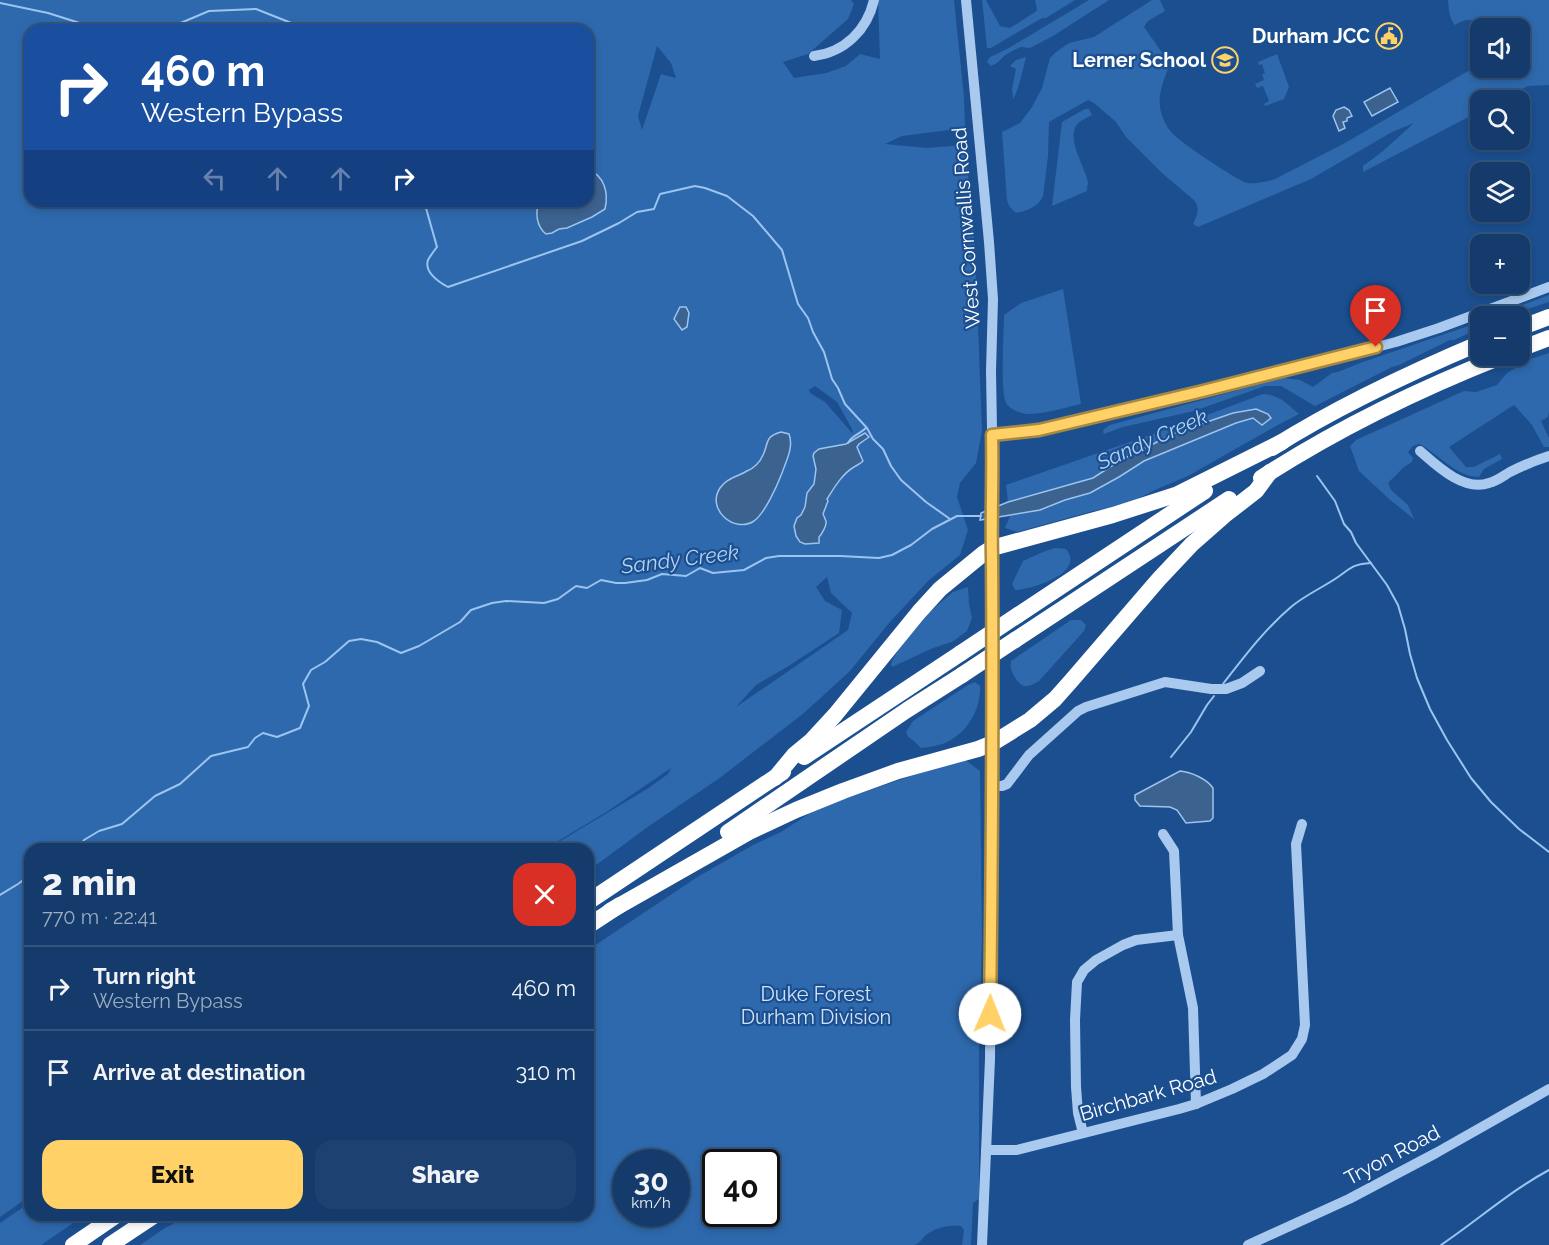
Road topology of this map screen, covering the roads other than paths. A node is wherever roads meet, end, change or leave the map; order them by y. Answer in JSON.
{"nodes":[{"id":1,"x":874,"y":0,"type":"edge"},
{"id":2,"x":966,"y":0,"type":"edge"},
{"id":3,"x":814,"y":56,"type":"dead end"},
{"id":4,"x":1549,"y":287,"type":"edge"},
{"id":5,"x":1549,"y":317,"type":"edge"},
{"id":6,"x":1530,"y":324,"type":"edge"},
{"id":7,"x":1549,"y":338,"type":"edge"},
{"id":8,"x":1530,"y":345,"type":"edge"},
{"id":9,"x":1470,"y":348,"type":"edge"},
{"id":10,"x":1477,"y":366,"type":"edge"},
{"id":11,"x":992,"y":435,"type":"junction"},
{"id":12,"x":1282,"y":442,"type":"junction"},
{"id":13,"x":1420,"y":451,"type":"dead end"},
{"id":14,"x":1549,"y":456,"type":"edge"},
{"id":15,"x":1270,"y":472,"type":"junction"},
{"id":16,"x":992,"y":548,"type":"junction"},
{"id":17,"x":1260,"y":671,"type":"dead end"},
{"id":18,"x":993,"y":743,"type":"junction"},
{"id":19,"x":775,"y":778,"type":"junction"},
{"id":20,"x":993,"y":786,"type":"junction"},
{"id":21,"x":1302,"y":824,"type":"dead end"},
{"id":22,"x":1163,"y":834,"type":"dead end"},
{"id":23,"x":594,"y":898,"type":"edge"},
{"id":24,"x":610,"y":911,"type":"junction"},
{"id":25,"x":594,"y":922,"type":"edge"},
{"id":26,"x":1178,"y":935,"type":"junction"},
{"id":27,"x":1549,"y":1089,"type":"edge"},
{"id":28,"x":1196,"y":1104,"type":"junction"},
{"id":29,"x":1083,"y":1133,"type":"junction"},
{"id":30,"x":986,"y":1150,"type":"junction"},
{"id":31,"x":108,"y":1221,"type":"edge"},
{"id":32,"x":146,"y":1221,"type":"edge"},
{"id":33,"x":72,"y":1245,"type":"edge"},
{"id":34,"x":110,"y":1245,"type":"edge"},
{"id":35,"x":982,"y":1245,"type":"edge"},
{"id":36,"x":1248,"y":1245,"type":"edge"}],
"edges":[{"from":1,"to":3,"type":"street"},
{"from":2,"to":11,"type":"street","name":"West Cornwallis Road"},
{"from":4,"to":11,"type":"street"},
{"from":5,"to":6,"type":"highway"},
{"from":7,"to":8,"type":"highway"},
{"from":9,"to":12,"type":"highway"},
{"from":10,"to":15,"type":"highway"},
{"from":11,"to":16,"type":"street","name":"West Cornwallis Road"},
{"from":12,"to":16,"type":"highway"},
{"from":12,"to":19,"type":"highway","bridge":true},
{"from":13,"to":14,"type":"street"},
{"from":15,"to":18,"type":"highway"},
{"from":15,"to":24,"type":"highway","bridge":true},
{"from":16,"to":18,"type":"street","name":"West Cornwallis Road"},
{"from":16,"to":19,"type":"highway"},
{"from":17,"to":20,"type":"street"},
{"from":18,"to":20,"type":"street","name":"West Cornwallis Road"},
{"from":18,"to":24,"type":"highway"},
{"from":19,"to":23,"type":"highway"},
{"from":20,"to":30,"type":"street","name":"West Cornwallis Road"},
{"from":21,"to":28,"type":"street","name":"Birchbark Road"},
{"from":22,"to":26,"type":"street"},
{"from":24,"to":25,"type":"highway"},
{"from":26,"to":28,"type":"street"},
{"from":26,"to":29,"type":"street"},
{"from":27,"to":36,"type":"street","name":"Tryon Road"},
{"from":28,"to":29,"type":"street","name":"Birchbark Road"},
{"from":29,"to":30,"type":"street","name":"Birchbark Road"},
{"from":30,"to":35,"type":"street","name":"West Cornwallis Road"},
{"from":31,"to":33,"type":"highway"},
{"from":32,"to":34,"type":"highway"}]}
